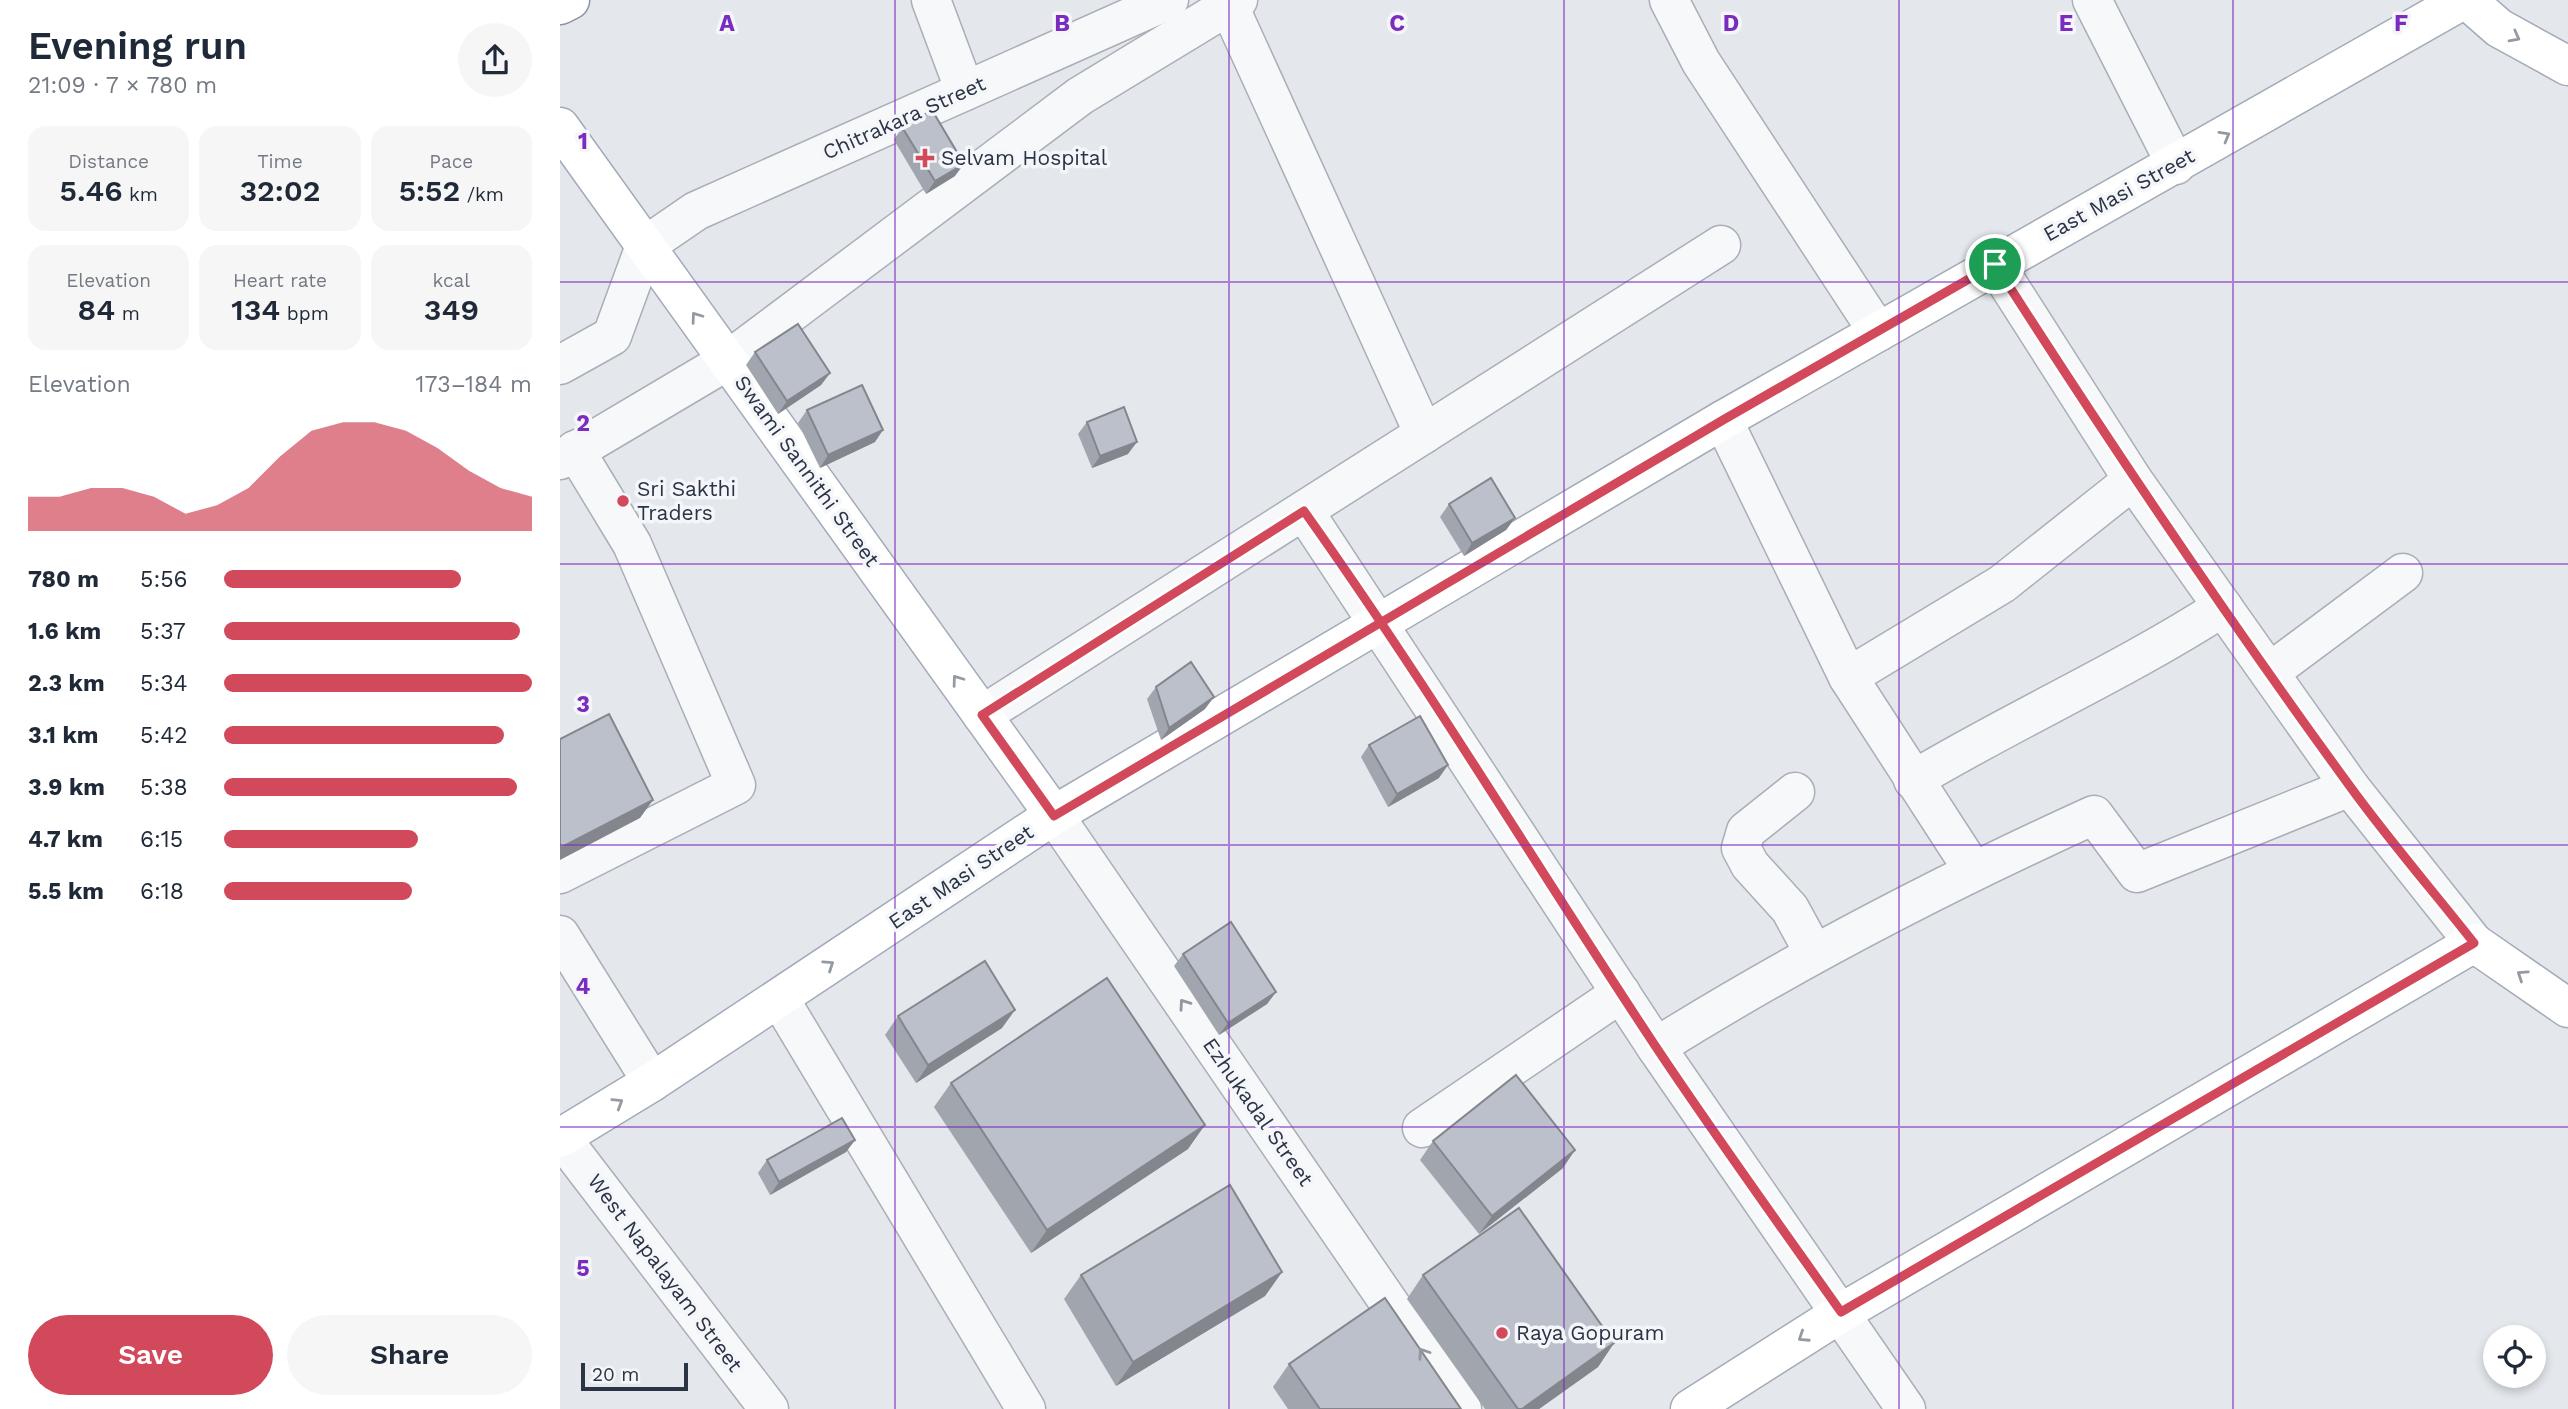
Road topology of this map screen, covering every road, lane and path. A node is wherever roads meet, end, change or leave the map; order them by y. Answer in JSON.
{"nodes":[{"id":1,"x":570,"y":0,"type":"edge"},
{"id":2,"x":931,"y":0,"type":"edge"},
{"id":3,"x":1169,"y":0,"type":"edge"},
{"id":4,"x":1669,"y":0,"type":"edge"},
{"id":5,"x":2092,"y":0,"type":"edge"},
{"id":6,"x":2465,"y":0,"type":"edge"},
{"id":7,"x":1233,"y":3,"type":"edge"},
{"id":8,"x":560,"y":5,"type":"edge"},
{"id":9,"x":1032,"y":61,"type":"junction"},
{"id":10,"x":2568,"y":66,"type":"edge"},
{"id":11,"x":965,"y":91,"type":"junction"},
{"id":12,"x":1053,"y":116,"type":"junction"},
{"id":13,"x":560,"y":127,"type":"edge"},
{"id":14,"x":2176,"y":165,"type":"junction"},
{"id":15,"x":1721,"y":245,"type":"dead end"},
{"id":16,"x":645,"y":246,"type":"junction"},
{"id":17,"x":1995,"y":264,"type":"junction"},
{"id":18,"x":1878,"y":332,"type":"junction"},
{"id":19,"x":727,"y":361,"type":"junction"},
{"id":20,"x":560,"y":365,"type":"edge"},
{"id":21,"x":1723,"y":420,"type":"junction"},
{"id":22,"x":1424,"y":434,"type":"junction"},
{"id":23,"x":568,"y":455,"type":"edge"},
{"id":24,"x":2133,"y":480,"type":"junction"},
{"id":25,"x":1304,"y":511,"type":"junction"},
{"id":26,"x":2403,"y":573,"type":"dead end"},
{"id":27,"x":2223,"y":607,"type":"junction"},
{"id":28,"x":1380,"y":622,"type":"junction"},
{"id":29,"x":2270,"y":672,"type":"junction"},
{"id":30,"x":1848,"y":677,"type":"junction"},
{"id":31,"x":982,"y":715,"type":"junction"},
{"id":32,"x":1913,"y":780,"type":"junction"},
{"id":33,"x":2350,"y":787,"type":"junction"},
{"id":34,"x":1795,"y":792,"type":"dead end"},
{"id":35,"x":1054,"y":816,"type":"junction"},
{"id":36,"x":1973,"y":870,"type":"junction"},
{"id":37,"x":560,"y":874,"type":"edge"},
{"id":38,"x":560,"y":935,"type":"edge"},
{"id":39,"x":2474,"y":943,"type":"junction"},
{"id":40,"x":1814,"y":953,"type":"junction"},
{"id":41,"x":1621,"y":993,"type":"junction"},
{"id":42,"x":779,"y":999,"type":"junction"},
{"id":43,"x":2568,"y":1008,"type":"edge"},
{"id":44,"x":1656,"y":1047,"type":"junction"},
{"id":45,"x":652,"y":1082,"type":"junction"},
{"id":46,"x":1422,"y":1128,"type":"dead end"},
{"id":47,"x":561,"y":1137,"type":"edge"},
{"id":48,"x":1841,"y":1312,"type":"junction"},
{"id":49,"x":769,"y":1409,"type":"edge"},
{"id":50,"x":1026,"y":1409,"type":"edge"},
{"id":51,"x":1462,"y":1409,"type":"edge"},
{"id":52,"x":1690,"y":1409,"type":"edge"},
{"id":53,"x":1906,"y":1409,"type":"edge"}],
"edges":[{"from":1,"to":8,"type":"main road"},
{"from":2,"to":11,"type":"street"},
{"from":3,"to":9,"type":"street","name":"Chitrakara Street"},
{"from":4,"to":18,"type":"street"},
{"from":5,"to":14,"type":"street"},
{"from":6,"to":10,"type":"main road","one_way":true},
{"from":14,"to":6,"type":"main road","name":"East Masi Street","one_way":true},
{"from":7,"to":12,"type":"street"},
{"from":7,"to":22,"type":"street"},
{"from":9,"to":11,"type":"street","name":"Chitrakara Street"},
{"from":9,"to":12,"type":"street"},
{"from":11,"to":16,"type":"street","name":"Chitrakara Street"},
{"from":12,"to":19,"type":"street"},
{"from":13,"to":16,"type":"main road","name":"Swami Sannithi Street"},
{"from":14,"to":17,"type":"main road","name":"East Masi Street"},
{"from":15,"to":22,"type":"street"},
{"from":19,"to":16,"type":"main road","name":"Swami Sannithi Street","one_way":true},
{"from":16,"to":20,"type":"street"},
{"from":17,"to":18,"type":"main road","name":"East Masi Street"},
{"from":17,"to":24,"type":"street"},
{"from":18,"to":21,"type":"main road","name":"East Masi Street"},
{"from":19,"to":23,"type":"street"},
{"from":31,"to":19,"type":"main road","name":"Swami Sannithi Street","one_way":true},
{"from":21,"to":28,"type":"main road","name":"East Masi Street"},
{"from":21,"to":30,"type":"street"},
{"from":22,"to":25,"type":"street"},
{"from":23,"to":37,"type":"street"},
{"from":24,"to":27,"type":"street"},
{"from":24,"to":30,"type":"street"},
{"from":25,"to":28,"type":"street"},
{"from":25,"to":31,"type":"street"},
{"from":26,"to":29,"type":"street"},
{"from":27,"to":29,"type":"street"},
{"from":27,"to":32,"type":"street"},
{"from":28,"to":35,"type":"main road","name":"East Masi Street"},
{"from":28,"to":41,"type":"street"},
{"from":29,"to":33,"type":"street"},
{"from":30,"to":32,"type":"street"},
{"from":31,"to":35,"type":"main road","name":"Swami Sannithi Street"},
{"from":32,"to":36,"type":"street"},
{"from":33,"to":36,"type":"street"},
{"from":33,"to":39,"type":"street"},
{"from":34,"to":40,"type":"street"},
{"from":42,"to":35,"type":"main road","name":"East Masi Street","one_way":true},
{"from":51,"to":35,"type":"street","name":"Ezhukadal Street","one_way":true},
{"from":36,"to":40,"type":"street"},
{"from":38,"to":45,"type":"street"},
{"from":43,"to":39,"type":"main road","one_way":true},
{"from":39,"to":48,"type":"main road"},
{"from":40,"to":44,"type":"street"},
{"from":41,"to":44,"type":"street"},
{"from":41,"to":46,"type":"street"},
{"from":42,"to":45,"type":"main road","name":"East Masi Street"},
{"from":42,"to":50,"type":"street"},
{"from":44,"to":48,"type":"street"},
{"from":47,"to":45,"type":"main road","name":"East Masi Street","one_way":true},
{"from":47,"to":49,"type":"street","name":"West Napalayam Street"},
{"from":48,"to":52,"type":"main road","one_way":true},
{"from":48,"to":53,"type":"street"}]}
